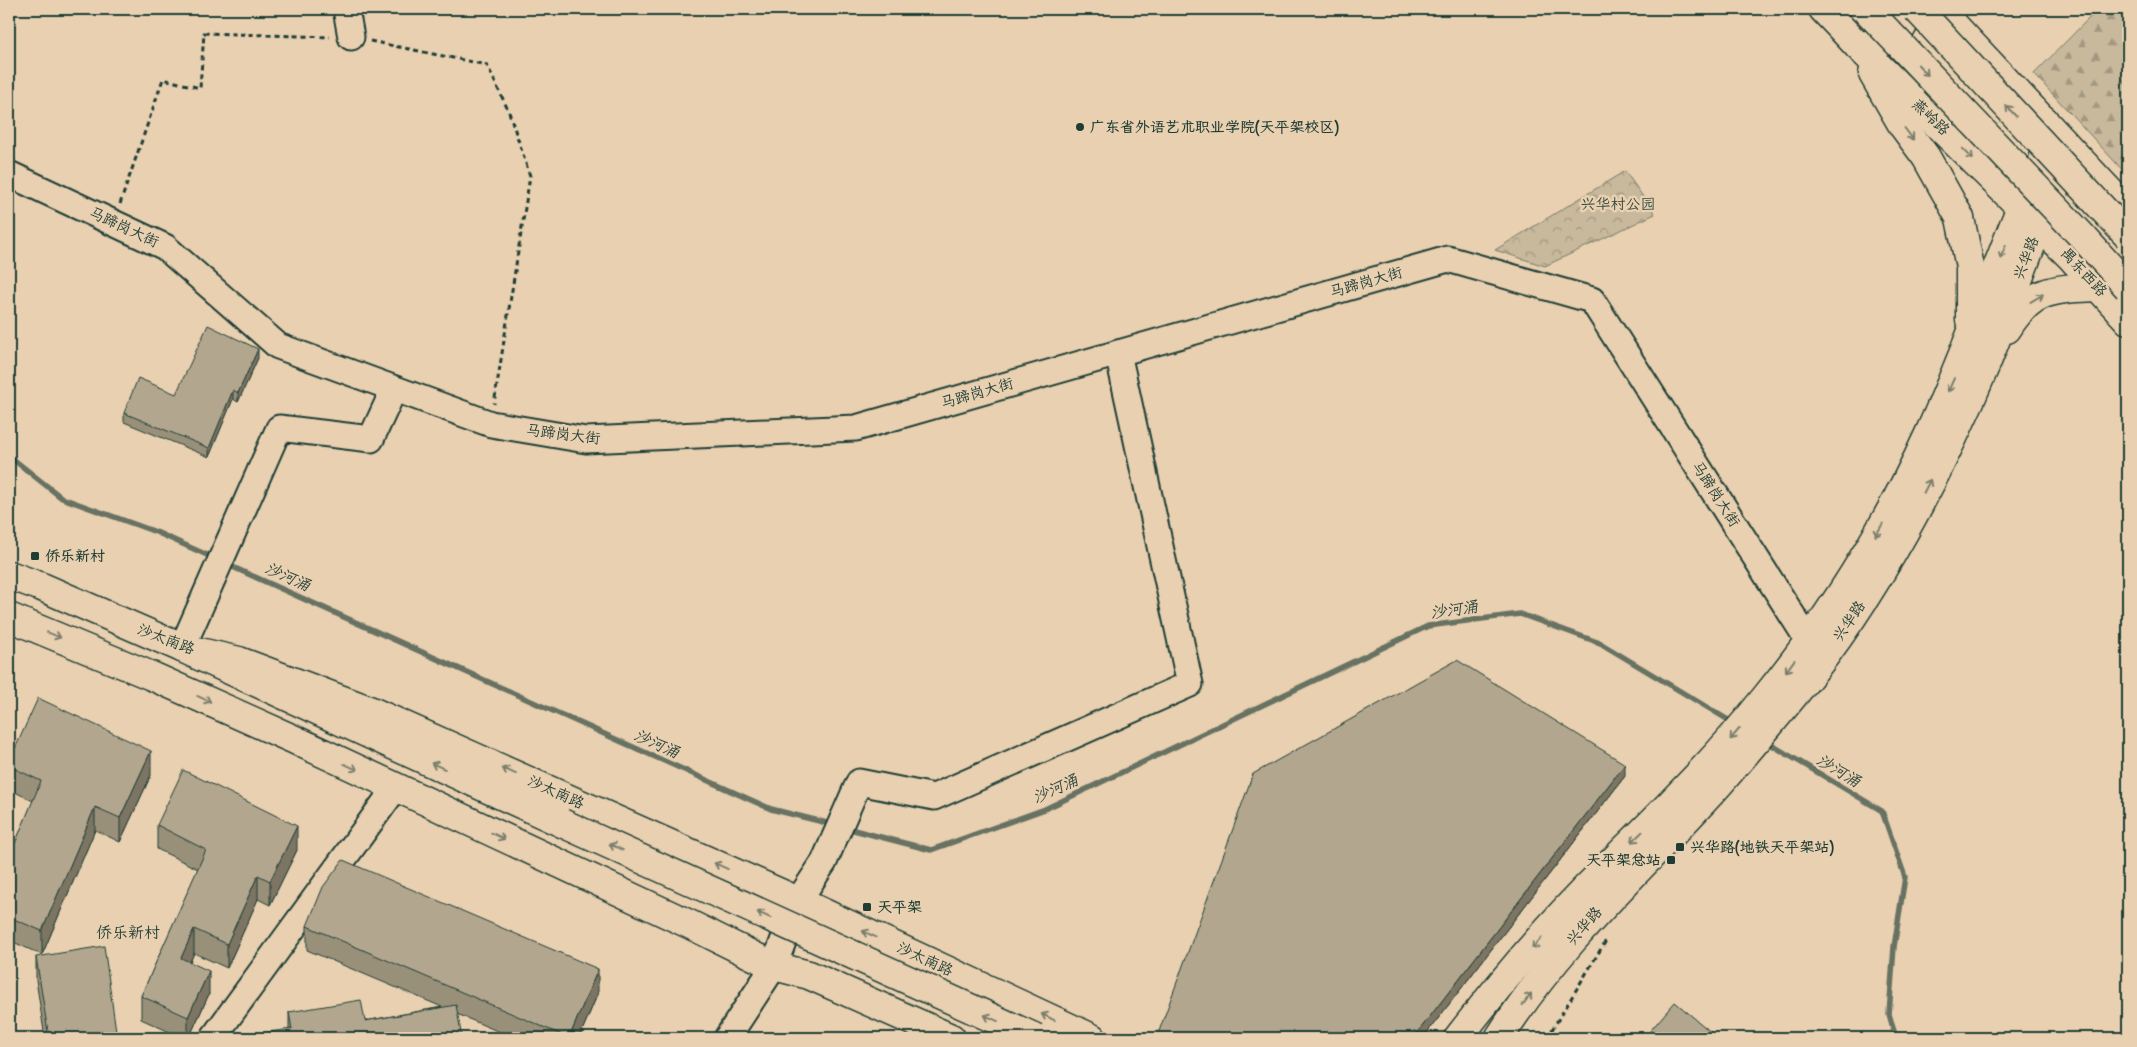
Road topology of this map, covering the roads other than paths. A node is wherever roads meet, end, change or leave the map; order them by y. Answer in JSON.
{"nodes":[{"id":1,"x":346,"y":9,"type":"edge"},
{"id":2,"x":1823,"y":9,"type":"edge"},
{"id":3,"x":1866,"y":9,"type":"edge"},
{"id":4,"x":1908,"y":9,"type":"edge"},
{"id":5,"x":1917,"y":9,"type":"edge"},
{"id":6,"x":1939,"y":9,"type":"edge"},
{"id":7,"x":351,"y":37,"type":"road end"},
{"id":8,"x":1858,"y":46,"type":"junction"},
{"id":9,"x":2044,"y":120,"type":"junction"},
{"id":10,"x":9,"y":174,"type":"edge"},
{"id":11,"x":2034,"y":209,"type":"junction"},
{"id":12,"x":2128,"y":211,"type":"edge"},
{"id":13,"x":2128,"y":236,"type":"edge"},
{"id":14,"x":2128,"y":266,"type":"edge"},
{"id":15,"x":2098,"y":287,"type":"junction"},
{"id":16,"x":2128,"y":287,"type":"edge"},
{"id":17,"x":2128,"y":320,"type":"edge"},
{"id":18,"x":1970,"y":340,"type":"junction"},
{"id":19,"x":1118,"y":353,"type":"junction"},
{"id":20,"x":1986,"y":363,"type":"junction"},
{"id":21,"x":394,"y":389,"type":"junction"},
{"id":22,"x":9,"y":575,"type":"edge"},
{"id":23,"x":9,"y":617,"type":"edge"},
{"id":24,"x":1808,"y":640,"type":"junction"},
{"id":25,"x":182,"y":648,"type":"junction"},
{"id":26,"x":1770,"y":707,"type":"junction"},
{"id":27,"x":1712,"y":777,"type":"junction"},
{"id":28,"x":388,"y":798,"type":"dead end"},
{"id":29,"x":798,"y":901,"type":"junction"},
{"id":30,"x":774,"y":966,"type":"junction"},
{"id":31,"x":213,"y":1038,"type":"edge"},
{"id":32,"x":727,"y":1038,"type":"edge"},
{"id":33,"x":951,"y":1038,"type":"edge"},
{"id":34,"x":1036,"y":1038,"type":"edge"},
{"id":35,"x":1092,"y":1038,"type":"edge"},
{"id":36,"x":1458,"y":1038,"type":"edge"},
{"id":37,"x":1499,"y":1038,"type":"edge"}],
"edges":[{"from":1,"to":7,"type":"street"},
{"from":2,"to":8,"type":"main road","name":"燕岭路"},
{"from":3,"to":16,"type":"main road","one_way":true,"bridge":true},
{"from":4,"to":8,"type":"main road"},
{"from":13,"to":5,"type":"main road","one_way":true,"bridge":true},
{"from":6,"to":9,"type":"main road"},
{"from":8,"to":11,"type":"main road","name":"燕岭路","one_way":true},
{"from":8,"to":18,"type":"main road","one_way":true},
{"from":9,"to":11,"type":"main road","name":"兴华路"},
{"from":9,"to":12,"type":"main road"},
{"from":10,"to":21,"type":"street","name":"马蹄岗大街"},
{"from":11,"to":14,"type":"main road"},
{"from":11,"to":15,"type":"main road","name":"禺东西路"},
{"from":11,"to":18,"type":"main road","name":"兴华路","one_way":true},
{"from":11,"to":20,"type":"main road","name":"兴华路"},
{"from":15,"to":17,"type":"main road","name":"禺东西路"},
{"from":20,"to":15,"type":"main road","one_way":true},
{"from":18,"to":24,"type":"main road","name":"兴华路","one_way":true},
{"from":19,"to":21,"type":"street","name":"马蹄岗大街"},
{"from":19,"to":24,"type":"street","name":"马蹄岗大街"},
{"from":19,"to":29,"type":"street"},
{"from":26,"to":20,"type":"main road","name":"兴华路","one_way":true},
{"from":21,"to":25,"type":"street"},
{"from":22,"to":25,"type":"main road","name":"沙太南路"},
{"from":23,"to":30,"type":"main road","one_way":true},
{"from":24,"to":26,"type":"main road","name":"兴华路","one_way":true},
{"from":29,"to":25,"type":"main road","name":"沙太南路","one_way":true},
{"from":34,"to":25,"type":"main road","one_way":true,"bridge":true},
{"from":26,"to":27,"type":"main road","name":"兴华路"},
{"from":27,"to":36,"type":"main road","name":"兴华路","one_way":true},
{"from":37,"to":27,"type":"main road","name":"兴华路","one_way":true},
{"from":28,"to":31,"type":"street"},
{"from":29,"to":30,"type":"street"},
{"from":35,"to":29,"type":"main road","name":"沙太南路","one_way":true},
{"from":30,"to":32,"type":"street"},
{"from":30,"to":33,"type":"main road"}]}
